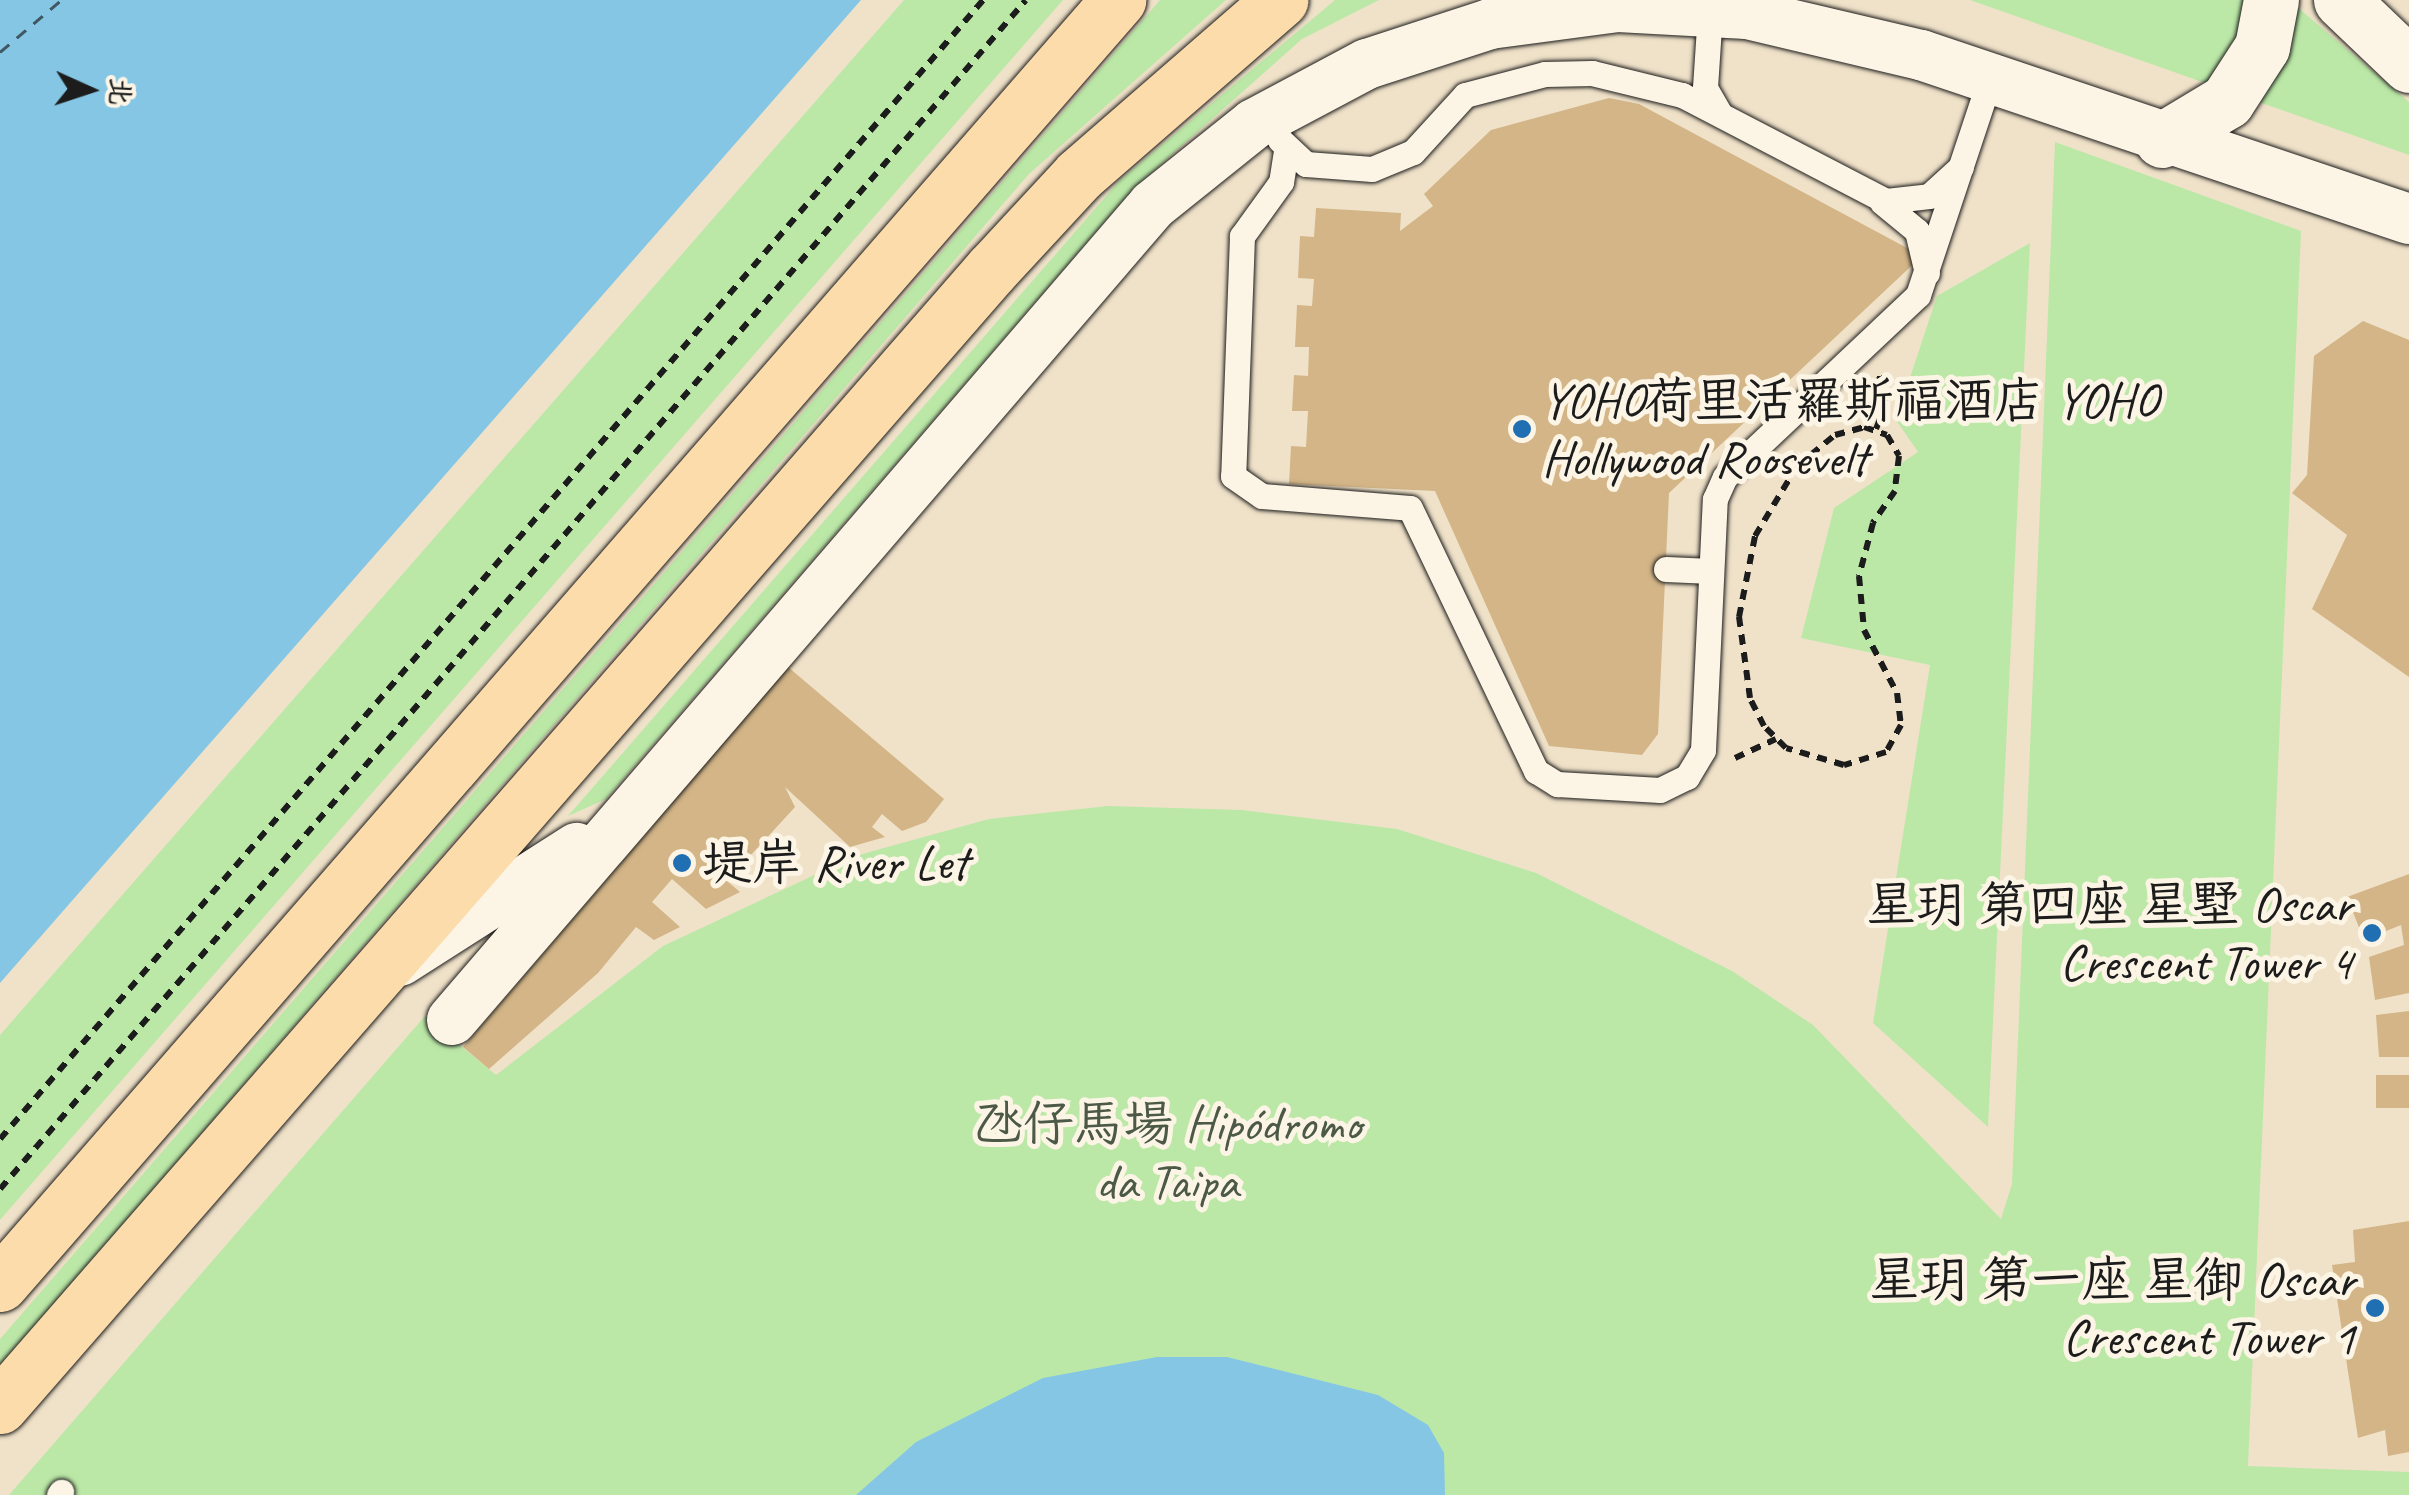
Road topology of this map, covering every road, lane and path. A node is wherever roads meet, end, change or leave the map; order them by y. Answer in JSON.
{"nodes":[{"id":1,"x":983,"y":0,"type":"edge"},
{"id":2,"x":1026,"y":0,"type":"edge"},
{"id":3,"x":1118,"y":0,"type":"edge"},
{"id":4,"x":1280,"y":0,"type":"edge"},
{"id":5,"x":2271,"y":0,"type":"edge"},
{"id":6,"x":2342,"y":0,"type":"edge"},
{"id":7,"x":1710,"y":12,"type":"junction"},
{"id":8,"x":2409,"y":65,"type":"edge"},
{"id":9,"x":1990,"y":79,"type":"junction"},
{"id":10,"x":1724,"y":117,"type":"junction"},
{"id":11,"x":1276,"y":134,"type":"junction"},
{"id":12,"x":2162,"y":140,"type":"junction"},
{"id":13,"x":1964,"y":164,"type":"junction"},
{"id":14,"x":1866,"y":193,"type":"junction"},
{"id":15,"x":2409,"y":220,"type":"edge"},
{"id":16,"x":1927,"y":278,"type":"junction"},
{"id":17,"x":1858,"y":350,"type":"junction"},
{"id":18,"x":1876,"y":429,"type":"junction"},
{"id":19,"x":1666,"y":569,"type":"dead end"},
{"id":20,"x":1712,"y":571,"type":"junction"},
{"id":21,"x":1776,"y":738,"type":"junction"},
{"id":22,"x":1736,"y":758,"type":"dead end"},
{"id":23,"x":623,"y":818,"type":"junction"},
{"id":24,"x":388,"y":969,"type":"junction"},
{"id":25,"x":452,"y":1020,"type":"dead end"},
{"id":26,"x":0,"y":1139,"type":"edge"},
{"id":27,"x":0,"y":1189,"type":"edge"},
{"id":28,"x":0,"y":1284,"type":"edge"},
{"id":29,"x":0,"y":1406,"type":"edge"}],
"edges":[{"from":1,"to":26,"type":"path"},
{"from":2,"to":27,"type":"path"},
{"from":3,"to":28,"type":"main road"},
{"from":4,"to":24,"type":"main road"},
{"from":5,"to":12,"type":"main road"},
{"from":6,"to":8,"type":"main road"},
{"from":7,"to":9,"type":"street"},
{"from":7,"to":10,"type":"lane"},
{"from":7,"to":11,"type":"street"},
{"from":9,"to":12,"type":"street"},
{"from":9,"to":13,"type":"lane"},
{"from":10,"to":11,"type":"lane"},
{"from":10,"to":14,"type":"lane"},
{"from":11,"to":20,"type":"lane"},
{"from":11,"to":23,"type":"street"},
{"from":12,"to":15,"type":"street"},
{"from":13,"to":14,"type":"lane"},
{"from":13,"to":16,"type":"lane"},
{"from":14,"to":16,"type":"lane"},
{"from":16,"to":17,"type":"lane"},
{"from":17,"to":18,"type":"path"},
{"from":17,"to":20,"type":"lane"},
{"from":18,"to":21,"type":"path"},
{"from":18,"to":21,"type":"path"},
{"from":19,"to":20,"type":"lane"},
{"from":21,"to":22,"type":"path"},
{"from":23,"to":24,"type":"street"},
{"from":23,"to":25,"type":"street"},
{"from":24,"to":29,"type":"main road"}]}
